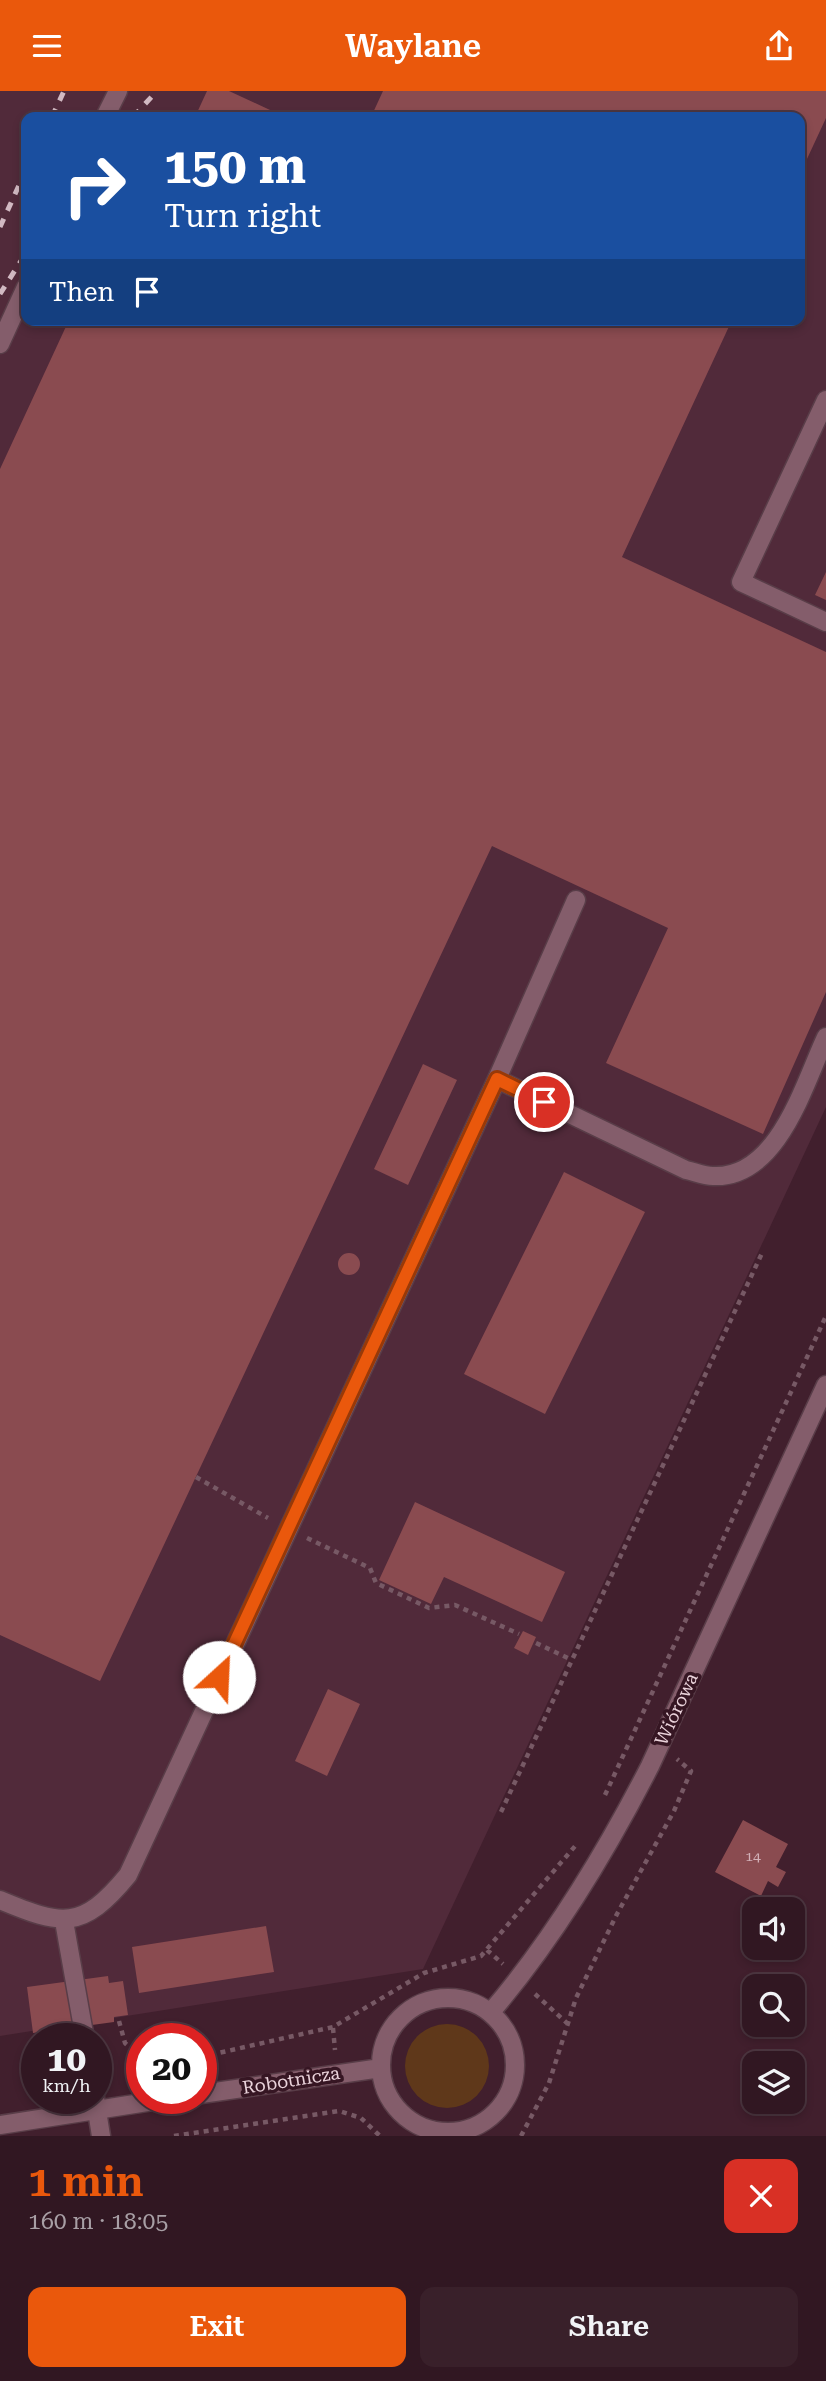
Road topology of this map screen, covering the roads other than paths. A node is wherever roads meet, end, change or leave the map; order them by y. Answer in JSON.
{"nodes":[{"id":1,"x":118,"y":91,"type":"edge"},
{"id":2,"x":108,"y":112,"type":"edge"},
{"id":3,"x":21,"y":298,"type":"edge"},
{"id":4,"x":0,"y":344,"type":"edge"},
{"id":5,"x":826,"y":400,"type":"edge"},
{"id":6,"x":826,"y":622,"type":"edge"},
{"id":7,"x":576,"y":900,"type":"dead end"},
{"id":8,"x":826,"y":1037,"type":"edge"},
{"id":9,"x":497,"y":1079,"type":"junction"},
{"id":10,"x":826,"y":1385,"type":"edge"},
{"id":11,"x":0,"y":1900,"type":"edge"},
{"id":12,"x":64,"y":1921,"type":"junction"},
{"id":13,"x":491,"y":2012,"type":"junction"},
{"id":14,"x":82,"y":2023,"type":"edge"},
{"id":15,"x":381,"y":2068,"type":"junction"},
{"id":16,"x":217,"y":2092,"type":"edge"},
{"id":17,"x":50,"y":2114,"type":"edge"},
{"id":18,"x":98,"y":2114,"type":"edge"},
{"id":19,"x":0,"y":2125,"type":"edge"},
{"id":20,"x":439,"y":2134,"type":"edge"},
{"id":21,"x":101,"y":2136,"type":"edge"}],
"edges":[{"from":1,"to":2,"type":"street"},
{"from":3,"to":4,"type":"street"},
{"from":5,"to":6,"type":"street"},
{"from":7,"to":9,"type":"street"},
{"from":8,"to":9,"type":"street"},
{"from":9,"to":12,"type":"street"},
{"from":10,"to":13,"type":"street","name":"Wiórowa"},
{"from":11,"to":12,"type":"street"},
{"from":12,"to":14,"type":"street"},
{"from":13,"to":15,"type":"street"},
{"from":13,"to":20,"type":"street"},
{"from":15,"to":16,"type":"street","name":"Robotnicza"},
{"from":15,"to":20,"type":"street"},
{"from":17,"to":19,"type":"street"},
{"from":18,"to":21,"type":"street"}]}
